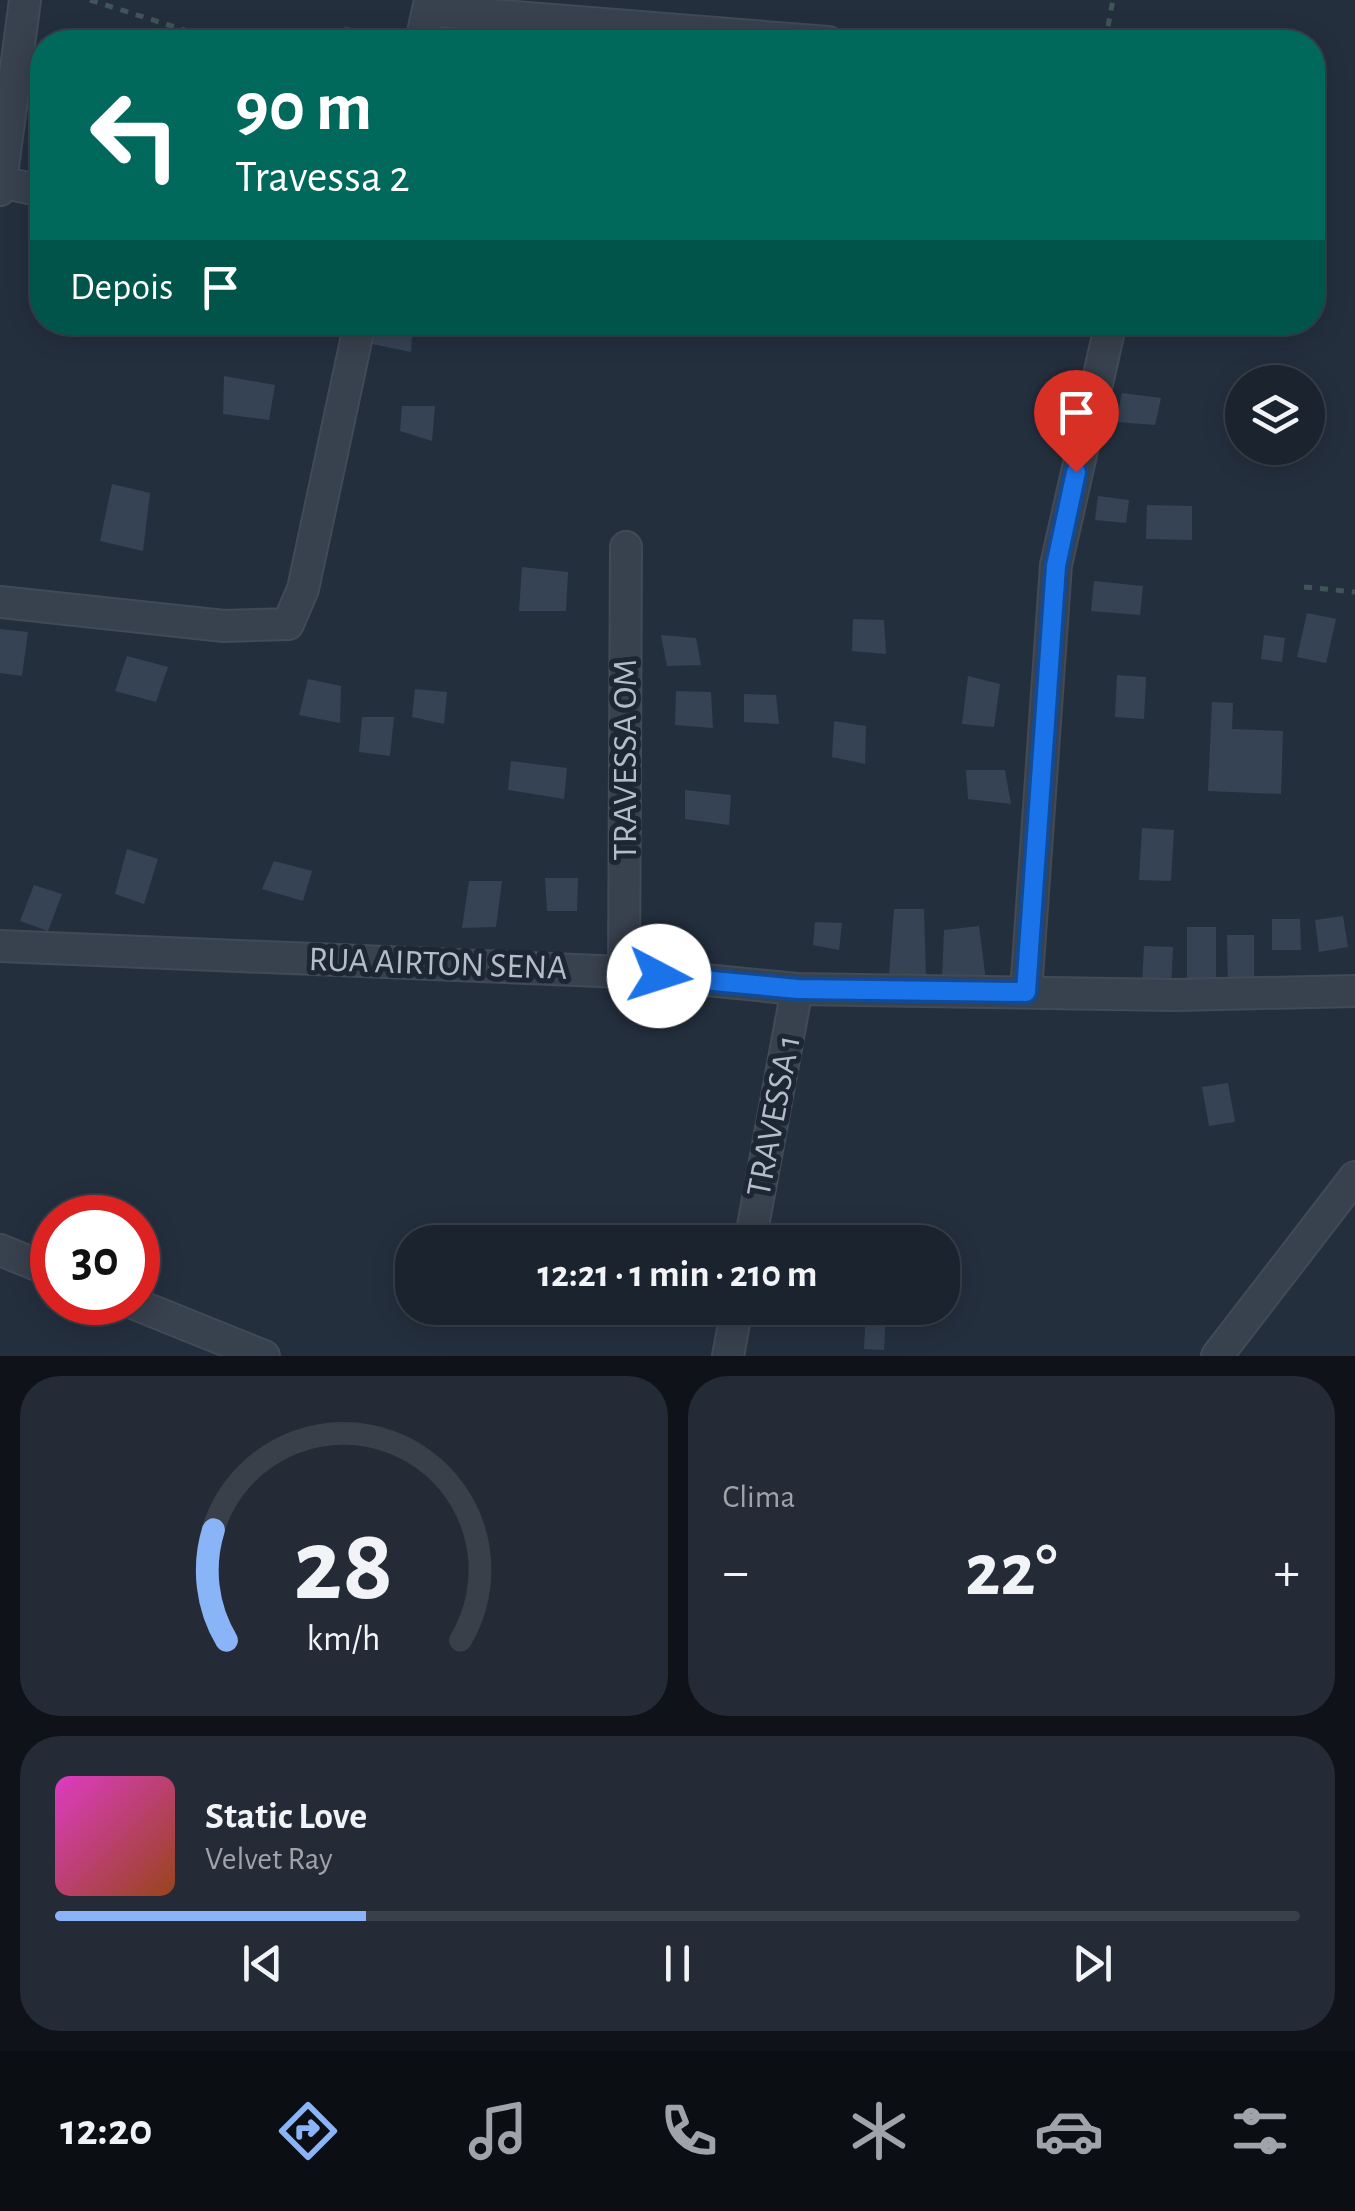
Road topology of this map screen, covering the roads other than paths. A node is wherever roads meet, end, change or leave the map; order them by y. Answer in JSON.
{"nodes":[{"id":1,"x":25,"y":0,"type":"edge"},
{"id":2,"x":429,"y":5,"type":"edge"},
{"id":3,"x":423,"y":30,"type":"edge"},
{"id":4,"x":699,"y":30,"type":"edge"},
{"id":5,"x":1,"y":182,"type":"edge"},
{"id":6,"x":30,"y":188,"type":"edge"},
{"id":7,"x":0,"y":190,"type":"edge"},
{"id":8,"x":357,"y":335,"type":"edge"},
{"id":9,"x":1108,"y":335,"type":"edge"},
{"id":10,"x":626,"y":547,"type":"dead end"},
{"id":11,"x":0,"y":602,"type":"edge"},
{"id":12,"x":0,"y":946,"type":"edge"},
{"id":13,"x":624,"y":972,"type":"junction"},
{"id":14,"x":798,"y":989,"type":"junction"},
{"id":15,"x":1355,"y":991,"type":"edge"},
{"id":16,"x":1026,"y":992,"type":"junction"},
{"id":17,"x":1355,"y":1178,"type":"edge"},
{"id":18,"x":753,"y":1225,"type":"edge"},
{"id":19,"x":0,"y":1250,"type":"edge"},
{"id":20,"x":30,"y":1263,"type":"edge"},
{"id":21,"x":160,"y":1314,"type":"edge"},
{"id":22,"x":734,"y":1325,"type":"edge"},
{"id":23,"x":264,"y":1356,"type":"edge"},
{"id":24,"x":728,"y":1356,"type":"edge"},
{"id":25,"x":1217,"y":1356,"type":"edge"}],
"edges":[{"from":1,"to":5,"type":"street"},
{"from":2,"to":3,"type":"street"},
{"from":2,"to":4,"type":"street"},
{"from":5,"to":6,"type":"street"},
{"from":5,"to":7,"type":"street"},
{"from":8,"to":11,"type":"street"},
{"from":9,"to":16,"type":"street"},
{"from":10,"to":13,"type":"street","name":"TRAVESSA OM"},
{"from":12,"to":13,"type":"street","name":"RUA AIRTON SENA"},
{"from":13,"to":14,"type":"street","name":"RUA AIRTON SENA"},
{"from":14,"to":16,"type":"street","name":"RUA AIRTON SENA"},
{"from":14,"to":18,"type":"street","name":"TRAVESSA 1"},
{"from":15,"to":16,"type":"street","name":"RUA AIRTON SENA"},
{"from":17,"to":25,"type":"street"},
{"from":19,"to":20,"type":"street"},
{"from":21,"to":23,"type":"street"},
{"from":22,"to":24,"type":"street"}]}
